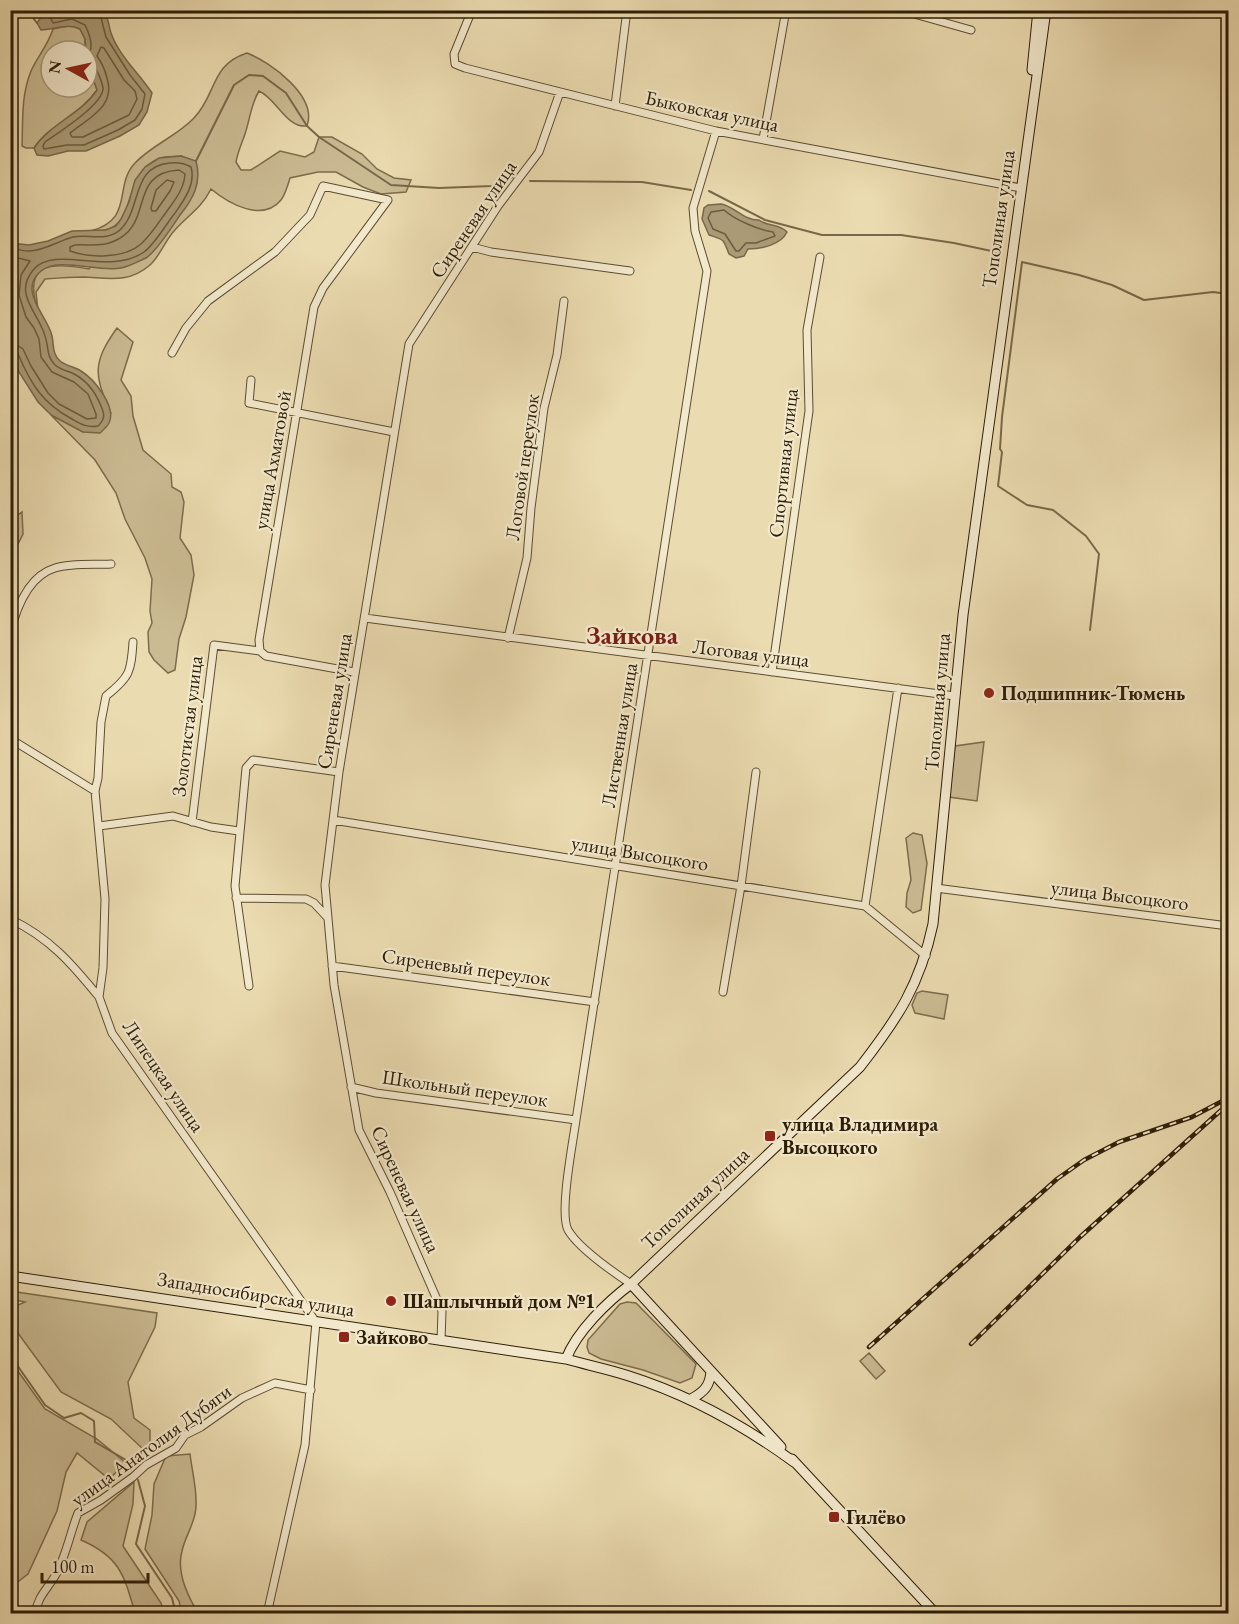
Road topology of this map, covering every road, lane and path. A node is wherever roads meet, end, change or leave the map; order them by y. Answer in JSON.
{"nodes":[{"id":1,"x":472,"y":10,"type":"edge"},
{"id":2,"x":627,"y":10,"type":"edge"},
{"id":3,"x":786,"y":10,"type":"edge"},
{"id":4,"x":900,"y":10,"type":"edge"},
{"id":5,"x":1038,"y":10,"type":"edge"},
{"id":6,"x":1046,"y":10,"type":"edge"},
{"id":7,"x":971,"y":30,"type":"dead end"},
{"id":8,"x":560,"y":92,"type":"junction"},
{"id":9,"x":615,"y":106,"type":"junction"},
{"id":10,"x":1031,"y":117,"type":"junction"},
{"id":11,"x":716,"y":130,"type":"junction"},
{"id":12,"x":763,"y":139,"type":"junction"},
{"id":13,"x":1021,"y":188,"type":"junction"},
{"id":14,"x":472,"y":247,"type":"junction"},
{"id":15,"x":820,"y":257,"type":"dead end"},
{"id":16,"x":630,"y":271,"type":"dead end"},
{"id":17,"x":564,"y":301,"type":"dead end"},
{"id":18,"x":172,"y":353,"type":"dead end"},
{"id":19,"x":251,"y":380,"type":"dead end"},
{"id":20,"x":297,"y":413,"type":"junction"},
{"id":21,"x":394,"y":432,"type":"junction"},
{"id":22,"x":111,"y":564,"type":"dead end"},
{"id":23,"x":365,"y":618,"type":"junction"},
{"id":24,"x":10,"y":634,"type":"edge"},
{"id":25,"x":508,"y":638,"type":"junction"},
{"id":26,"x":134,"y":642,"type":"dead end"},
{"id":27,"x":260,"y":651,"type":"junction"},
{"id":28,"x":648,"y":657,"type":"junction"},
{"id":29,"x":354,"y":672,"type":"junction"},
{"id":30,"x":772,"y":672,"type":"junction"},
{"id":31,"x":10,"y":681,"type":"edge"},
{"id":32,"x":898,"y":688,"type":"junction"},
{"id":33,"x":955,"y":696,"type":"junction"},
{"id":34,"x":10,"y":705,"type":"edge"},
{"id":35,"x":10,"y":741,"type":"edge"},
{"id":36,"x":339,"y":772,"type":"junction"},
{"id":37,"x":756,"y":772,"type":"dead end"},
{"id":38,"x":95,"y":791,"type":"junction"},
{"id":39,"x":333,"y":820,"type":"junction"},
{"id":40,"x":192,"y":822,"type":"junction"},
{"id":41,"x":99,"y":825,"type":"junction"},
{"id":42,"x":239,"y":831,"type":"junction"},
{"id":43,"x":616,"y":866,"type":"junction"},
{"id":44,"x":741,"y":886,"type":"junction"},
{"id":45,"x":936,"y":888,"type":"junction"},
{"id":46,"x":236,"y":898,"type":"junction"},
{"id":47,"x":865,"y":906,"type":"junction"},
{"id":48,"x":327,"y":917,"type":"junction"},
{"id":49,"x":10,"y":920,"type":"edge"},
{"id":50,"x":1228,"y":926,"type":"edge"},
{"id":51,"x":926,"y":956,"type":"junction"},
{"id":52,"x":332,"y":966,"type":"junction"},
{"id":53,"x":249,"y":986,"type":"dead end"},
{"id":54,"x":723,"y":992,"type":"dead end"},
{"id":55,"x":99,"y":997,"type":"junction"},
{"id":56,"x":595,"y":1002,"type":"junction"},
{"id":57,"x":351,"y":1087,"type":"junction"},
{"id":58,"x":576,"y":1120,"type":"junction"},
{"id":59,"x":10,"y":1276,"type":"edge"},
{"id":60,"x":631,"y":1284,"type":"junction"},
{"id":61,"x":316,"y":1322,"type":"junction"},
{"id":62,"x":441,"y":1341,"type":"junction"},
{"id":63,"x":566,"y":1359,"type":"junction"},
{"id":64,"x":711,"y":1371,"type":"junction"},
{"id":65,"x":310,"y":1390,"type":"junction"},
{"id":66,"x":691,"y":1399,"type":"junction"},
{"id":67,"x":794,"y":1462,"type":"junction"},
{"id":68,"x":35,"y":1614,"type":"edge"},
{"id":69,"x":267,"y":1614,"type":"edge"},
{"id":70,"x":936,"y":1614,"type":"edge"}],
"edges":[{"from":1,"to":8,"type":"street","name":"Быковская улица"},
{"from":2,"to":9,"type":"street"},
{"from":3,"to":12,"type":"street"},
{"from":4,"to":7,"type":"street"},
{"from":5,"to":10,"type":"main road"},
{"from":6,"to":10,"type":"main road","name":"Тополиная улица"},
{"from":8,"to":9,"type":"street","name":"Быковская улица"},
{"from":8,"to":14,"type":"street","name":"Сиреневая улица"},
{"from":9,"to":11,"type":"street","name":"Быковская улица"},
{"from":10,"to":13,"type":"main road","name":"Тополиная улица"},
{"from":11,"to":12,"type":"street","name":"Быковская улица"},
{"from":11,"to":28,"type":"street","name":"Лиственная улица"},
{"from":12,"to":13,"type":"street","name":"Быковская улица"},
{"from":13,"to":33,"type":"main road","name":"Тополиная улица"},
{"from":14,"to":16,"type":"street"},
{"from":14,"to":21,"type":"street","name":"Сиреневая улица"},
{"from":15,"to":30,"type":"street","name":"Спортивная улица"},
{"from":17,"to":25,"type":"street","name":"Логовой переулок"},
{"from":18,"to":20,"type":"street","name":"улица Ахматовой"},
{"from":19,"to":20,"type":"street"},
{"from":20,"to":21,"type":"street"},
{"from":20,"to":27,"type":"street","name":"улица Ахматовой"},
{"from":21,"to":23,"type":"street","name":"Сиреневая улица"},
{"from":22,"to":24,"type":"street"},
{"from":23,"to":25,"type":"street","name":"Логовая улица"},
{"from":23,"to":29,"type":"street","name":"Сиреневая улица"},
{"from":25,"to":28,"type":"street","name":"Логовая улица"},
{"from":26,"to":38,"type":"street","name":"Липецкая улица"},
{"from":27,"to":29,"type":"street"},
{"from":27,"to":40,"type":"street","name":"Золотистая улица"},
{"from":28,"to":30,"type":"street","name":"Логовая улица"},
{"from":28,"to":43,"type":"street","name":"Лиственная улица"},
{"from":29,"to":36,"type":"street","name":"Сиреневая улица"},
{"from":30,"to":32,"type":"street","name":"Логовая улица"},
{"from":31,"to":34,"type":"street"},
{"from":32,"to":33,"type":"street","name":"Логовая улица"},
{"from":32,"to":47,"type":"street"},
{"from":33,"to":45,"type":"main road","name":"Тополиная улица"},
{"from":35,"to":38,"type":"street"},
{"from":36,"to":39,"type":"street","name":"Сиреневая улица"},
{"from":36,"to":42,"type":"street"},
{"from":37,"to":44,"type":"street"},
{"from":38,"to":41,"type":"street","name":"Липецкая улица"},
{"from":39,"to":43,"type":"street","name":"улица Высоцкого"},
{"from":39,"to":48,"type":"street","name":"Сиреневая улица"},
{"from":40,"to":41,"type":"street"},
{"from":40,"to":42,"type":"street"},
{"from":41,"to":55,"type":"street","name":"Липецкая улица"},
{"from":42,"to":46,"type":"street"},
{"from":43,"to":44,"type":"street","name":"улица Высоцкого"},
{"from":43,"to":56,"type":"street","name":"Лиственная улица"},
{"from":44,"to":47,"type":"street","name":"улица Высоцкого"},
{"from":44,"to":54,"type":"street"},
{"from":45,"to":50,"type":"street","name":"улица Высоцкого"},
{"from":45,"to":51,"type":"main road","name":"Тополиная улица"},
{"from":46,"to":48,"type":"street"},
{"from":46,"to":53,"type":"street"},
{"from":47,"to":51,"type":"street"},
{"from":48,"to":52,"type":"street","name":"Сиреневая улица"},
{"from":49,"to":55,"type":"street"},
{"from":51,"to":60,"type":"main road","name":"Тополиная улица"},
{"from":52,"to":56,"type":"street","name":"Сиреневый переулок"},
{"from":52,"to":57,"type":"street","name":"Сиреневая улица"},
{"from":55,"to":61,"type":"street","name":"Липецкая улица"},
{"from":56,"to":58,"type":"street","name":"Лиственная улица"},
{"from":57,"to":58,"type":"street","name":"Школьный переулок"},
{"from":57,"to":62,"type":"street","name":"Сиреневая улица"},
{"from":58,"to":60,"type":"street","name":"Лиственная улица"},
{"from":59,"to":61,"type":"main road","name":"Западносибирская улица"},
{"from":60,"to":63,"type":"main road","name":"Тополиная улица"},
{"from":60,"to":64,"type":"main road"},
{"from":61,"to":62,"type":"main road","name":"Западносибирская улица"},
{"from":61,"to":65,"type":"street"},
{"from":62,"to":63,"type":"main road","name":"Западносибирская улица"},
{"from":63,"to":66,"type":"main road","name":"Западносибирская улица"},
{"from":64,"to":66,"type":"main road"},
{"from":64,"to":67,"type":"main road"},
{"from":65,"to":68,"type":"street","name":"улица Анатолия Дубяги"},
{"from":65,"to":69,"type":"street"},
{"from":66,"to":67,"type":"main road","name":"Западносибирская улица"},
{"from":67,"to":70,"type":"main road"}]}
